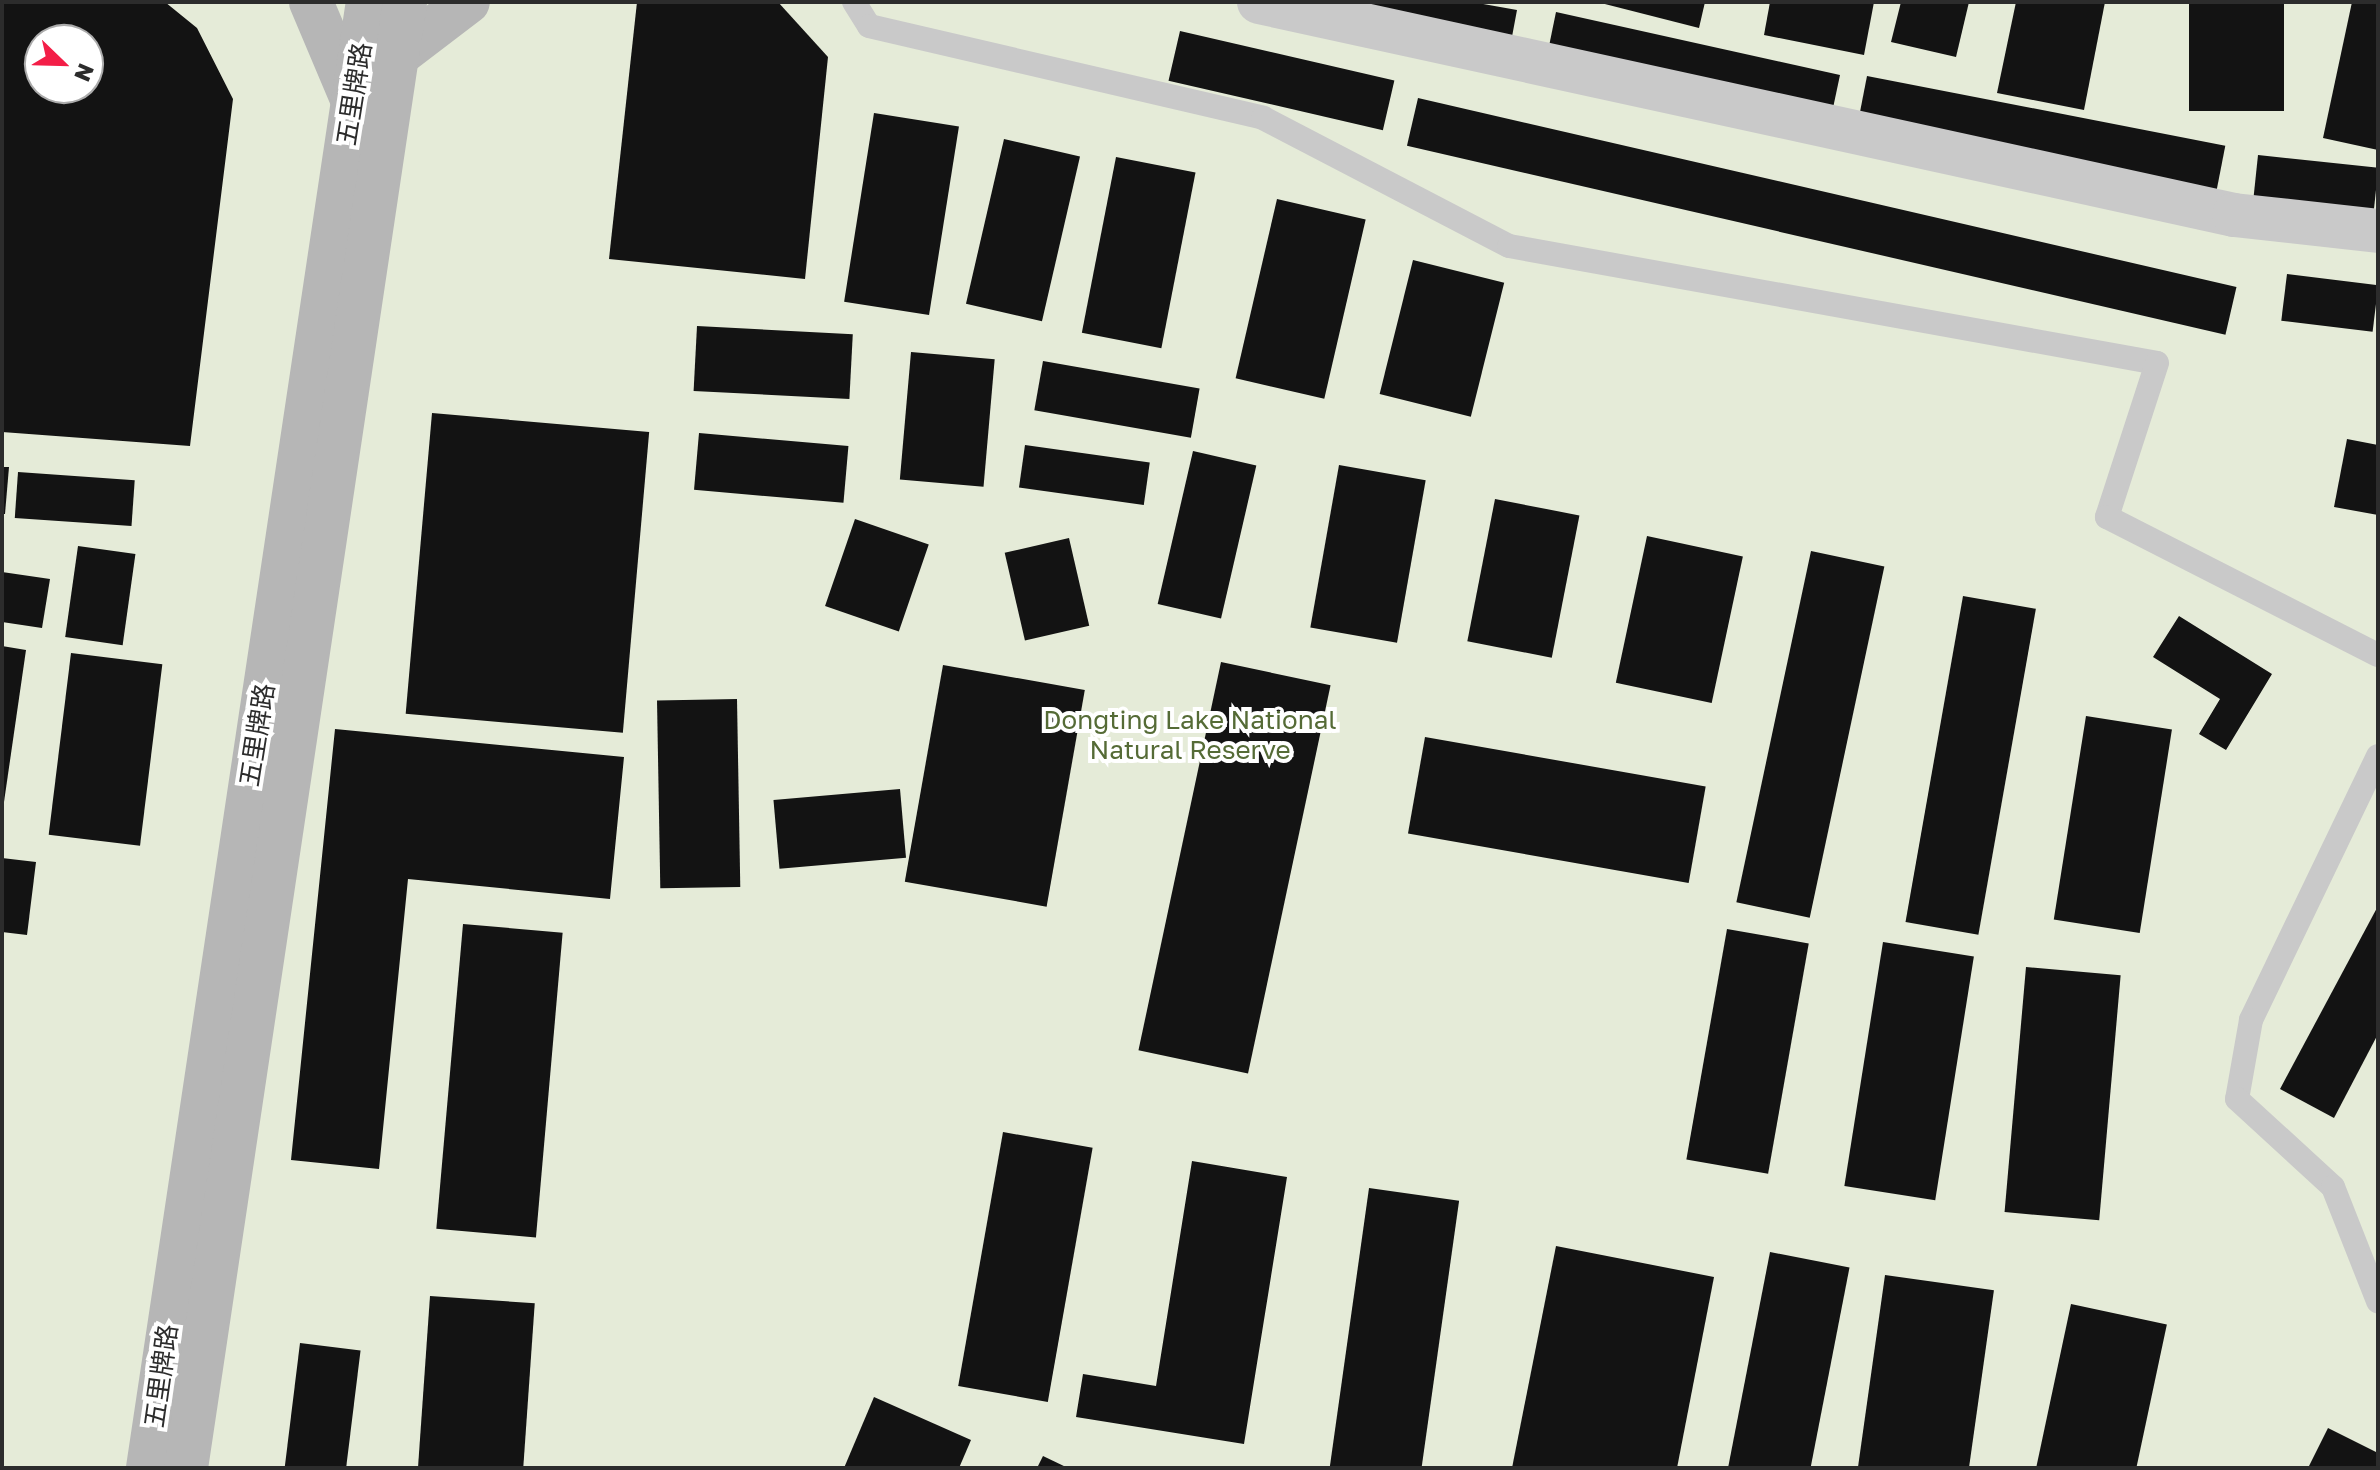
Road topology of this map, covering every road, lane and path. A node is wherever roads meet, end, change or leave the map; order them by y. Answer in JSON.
{"nodes":[{"id":1,"x":311,"y":2,"type":"edge"},
{"id":2,"x":368,"y":2,"type":"edge"},
{"id":3,"x":405,"y":2,"type":"edge"},
{"id":4,"x":468,"y":2,"type":"edge"},
{"id":5,"x":854,"y":2,"type":"edge"},
{"id":6,"x":1259,"y":2,"type":"edge"},
{"id":7,"x":397,"y":56,"type":"junction"},
{"id":8,"x":353,"y":102,"type":"junction"},
{"id":9,"x":2378,"y":231,"type":"edge"},
{"id":10,"x":2378,"y":655,"type":"edge"},
{"id":11,"x":2378,"y":756,"type":"edge"},
{"id":12,"x":2378,"y":1301,"type":"edge"},
{"id":13,"x":148,"y":1468,"type":"edge"},
{"id":14,"x":186,"y":1468,"type":"edge"}],
"edges":[{"from":1,"to":8,"type":"main road"},
{"from":2,"to":8,"type":"main road","name":"五里牌路"},
{"from":3,"to":7,"type":"main road","name":"五里牌路"},
{"from":4,"to":7,"type":"main road"},
{"from":5,"to":10,"type":"lane"},
{"from":6,"to":9,"type":"street"},
{"from":7,"to":14,"type":"main road","name":"五里牌路"},
{"from":8,"to":13,"type":"main road","name":"五里牌路"},
{"from":11,"to":12,"type":"lane"}]}
